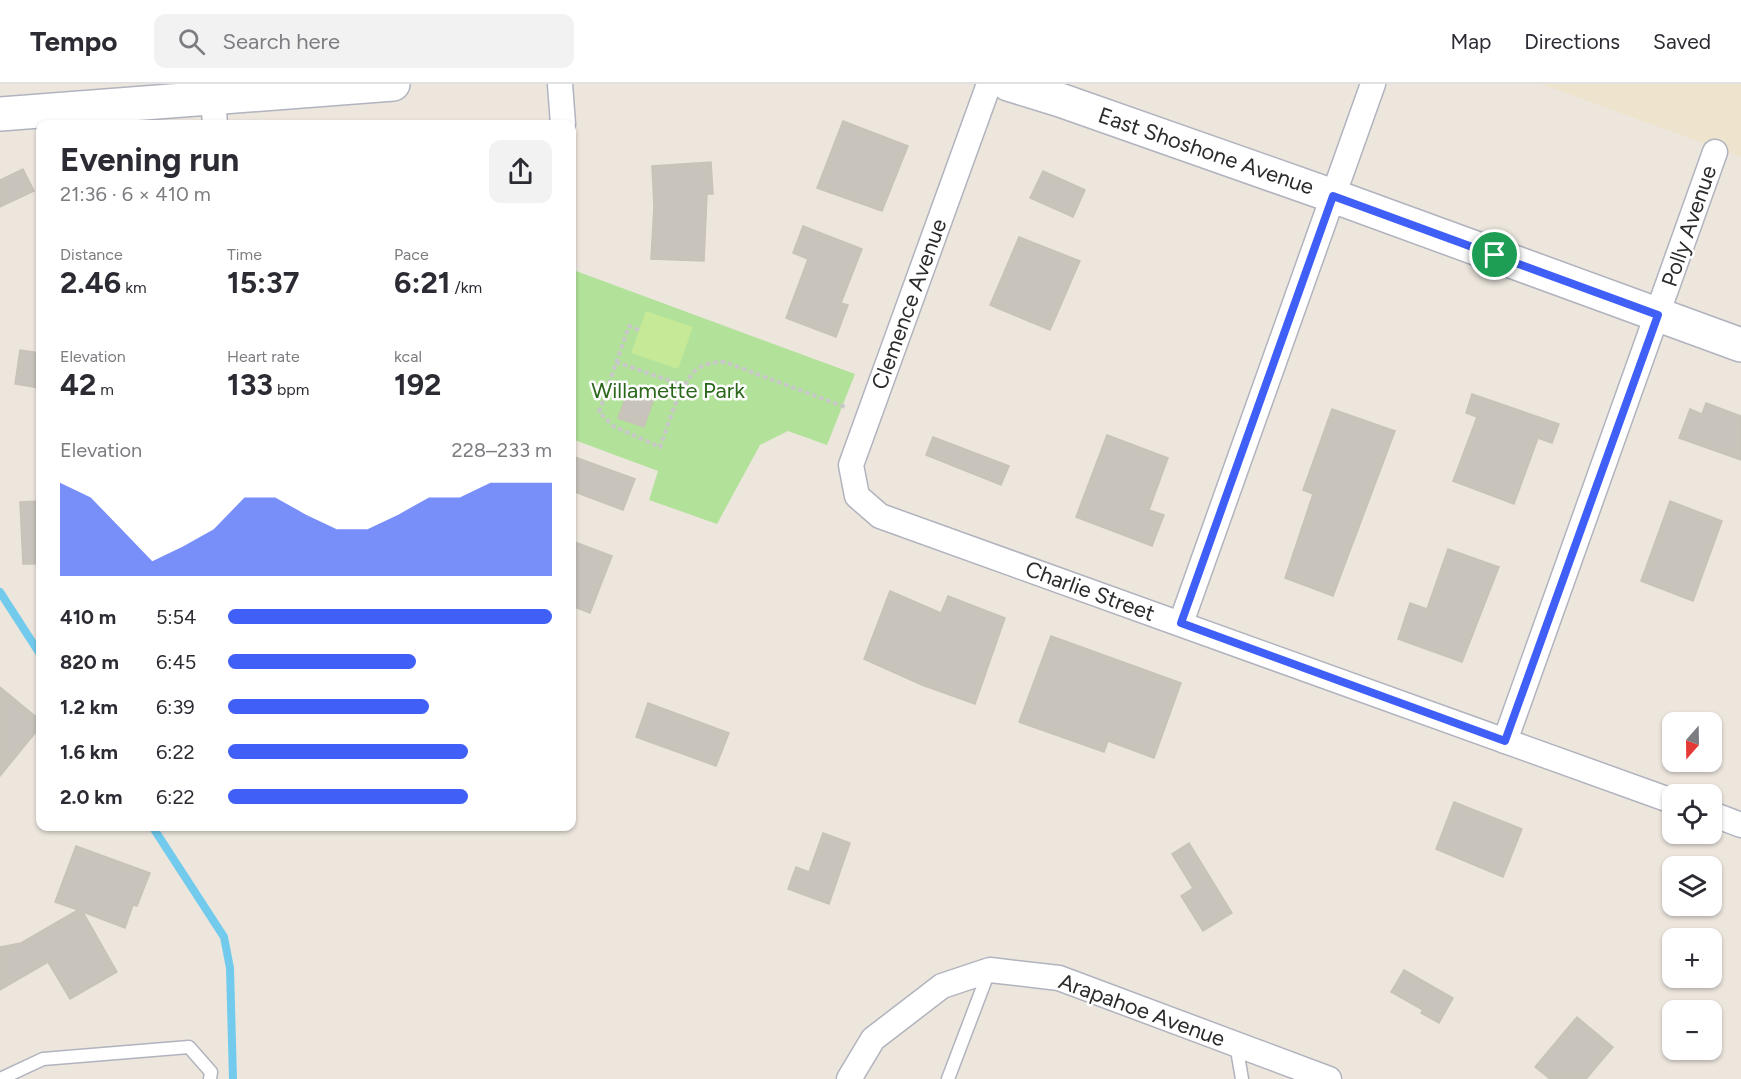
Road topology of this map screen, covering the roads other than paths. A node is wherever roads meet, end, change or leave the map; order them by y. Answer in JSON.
{"nodes":[{"id":1,"x":393,"y":84,"type":"edge"},
{"id":2,"x":560,"y":84,"type":"edge"},
{"id":3,"x":989,"y":84,"type":"edge"},
{"id":4,"x":1008,"y":84,"type":"edge"},
{"id":5,"x":1373,"y":84,"type":"edge"},
{"id":6,"x":214,"y":112,"type":"edge"},
{"id":7,"x":0,"y":114,"type":"edge"},
{"id":8,"x":563,"y":120,"type":"edge"},
{"id":9,"x":1715,"y":152,"type":"dead end"},
{"id":10,"x":1333,"y":196,"type":"junction"},
{"id":11,"x":1658,"y":315,"type":"junction"},
{"id":12,"x":1741,"y":345,"type":"edge"},
{"id":13,"x":880,"y":516,"type":"joint"},
{"id":14,"x":1181,"y":623,"type":"junction"},
{"id":15,"x":1505,"y":741,"type":"junction"},
{"id":16,"x":1662,"y":797,"type":"edge"},
{"id":17,"x":1722,"y":818,"type":"edge"},
{"id":18,"x":1741,"y":825,"type":"edge"},
{"id":19,"x":990,"y":970,"type":"junction"},
{"id":20,"x":1236,"y":1044,"type":"junction"},
{"id":21,"x":0,"y":1079,"type":"edge"},
{"id":22,"x":210,"y":1079,"type":"edge"},
{"id":23,"x":849,"y":1079,"type":"edge"},
{"id":24,"x":948,"y":1079,"type":"edge"},
{"id":25,"x":1242,"y":1079,"type":"edge"},
{"id":26,"x":1329,"y":1079,"type":"edge"}],
"edges":[{"from":1,"to":6,"type":"street"},
{"from":2,"to":8,"type":"street"},
{"from":3,"to":13,"type":"street","name":"Clemence Avenue"},
{"from":4,"to":10,"type":"street","name":"East Shoshone Avenue"},
{"from":5,"to":10,"type":"street"},
{"from":6,"to":7,"type":"street"},
{"from":9,"to":11,"type":"street","name":"Polly Avenue"},
{"from":10,"to":11,"type":"street","name":"East Shoshone Avenue"},
{"from":10,"to":14,"type":"street"},
{"from":11,"to":12,"type":"street","name":"East Shoshone Avenue"},
{"from":11,"to":15,"type":"street","name":"Polly Avenue"},
{"from":13,"to":14,"type":"street","name":"Charlie Street"},
{"from":14,"to":15,"type":"street","name":"Charlie Street"},
{"from":15,"to":16,"type":"street","name":"Charlie Street"},
{"from":17,"to":18,"type":"street"},
{"from":19,"to":20,"type":"street","name":"Arapahoe Avenue"},
{"from":19,"to":23,"type":"street","name":"Arapahoe Avenue"},
{"from":19,"to":24,"type":"lane"},
{"from":20,"to":25,"type":"lane"},
{"from":20,"to":26,"type":"street","name":"Arapahoe Avenue"},
{"from":21,"to":22,"type":"lane"}]}
